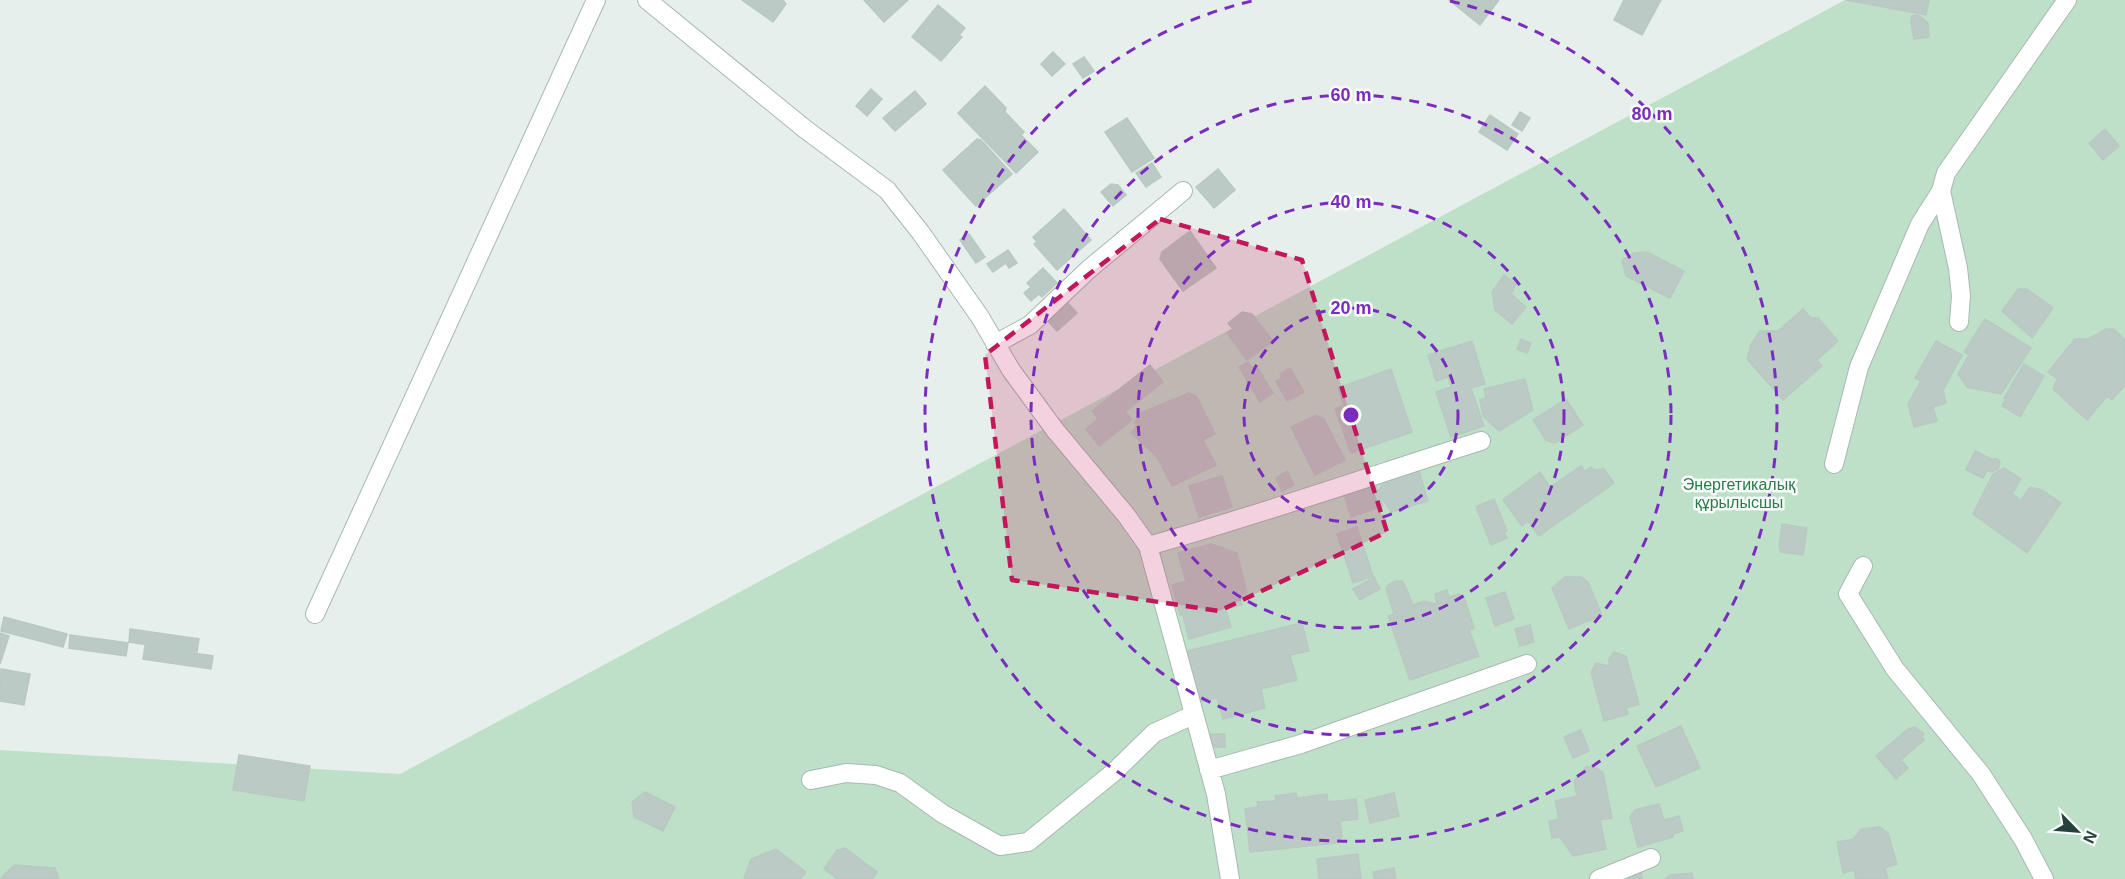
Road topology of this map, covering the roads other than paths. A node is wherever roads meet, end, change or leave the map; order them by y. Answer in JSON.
{"nodes":[{"id":1,"x":596,"y":0,"type":"edge"},
{"id":2,"x":647,"y":0,"type":"edge"},
{"id":3,"x":2067,"y":0,"type":"edge"},
{"id":4,"x":1184,"y":191,"type":"dead end"},
{"id":5,"x":1941,"y":191,"type":"junction"},
{"id":6,"x":1959,"y":322,"type":"dead end"},
{"id":7,"x":995,"y":344,"type":"junction"},
{"id":8,"x":1481,"y":441,"type":"dead end"},
{"id":9,"x":1834,"y":464,"type":"dead end"},
{"id":10,"x":1148,"y":546,"type":"junction"},
{"id":11,"x":1863,"y":566,"type":"dead end"},
{"id":12,"x":315,"y":614,"type":"dead end"},
{"id":13,"x":1527,"y":664,"type":"dead end"},
{"id":14,"x":1193,"y":714,"type":"junction"},
{"id":15,"x":1209,"y":770,"type":"junction"},
{"id":16,"x":811,"y":780,"type":"dead end"},
{"id":17,"x":1651,"y":858,"type":"dead end"},
{"id":18,"x":1230,"y":879,"type":"edge"},
{"id":19,"x":1599,"y":879,"type":"edge"},
{"id":20,"x":2044,"y":879,"type":"edge"}],
"edges":[{"from":1,"to":12,"type":"street"},
{"from":2,"to":7,"type":"street"},
{"from":3,"to":5,"type":"street"},
{"from":4,"to":7,"type":"street"},
{"from":5,"to":6,"type":"street"},
{"from":5,"to":9,"type":"street"},
{"from":7,"to":10,"type":"street"},
{"from":8,"to":10,"type":"street"},
{"from":10,"to":14,"type":"street"},
{"from":11,"to":20,"type":"street"},
{"from":13,"to":15,"type":"street"},
{"from":14,"to":15,"type":"street"},
{"from":14,"to":16,"type":"street"},
{"from":15,"to":18,"type":"street"},
{"from":17,"to":19,"type":"street"}]}
